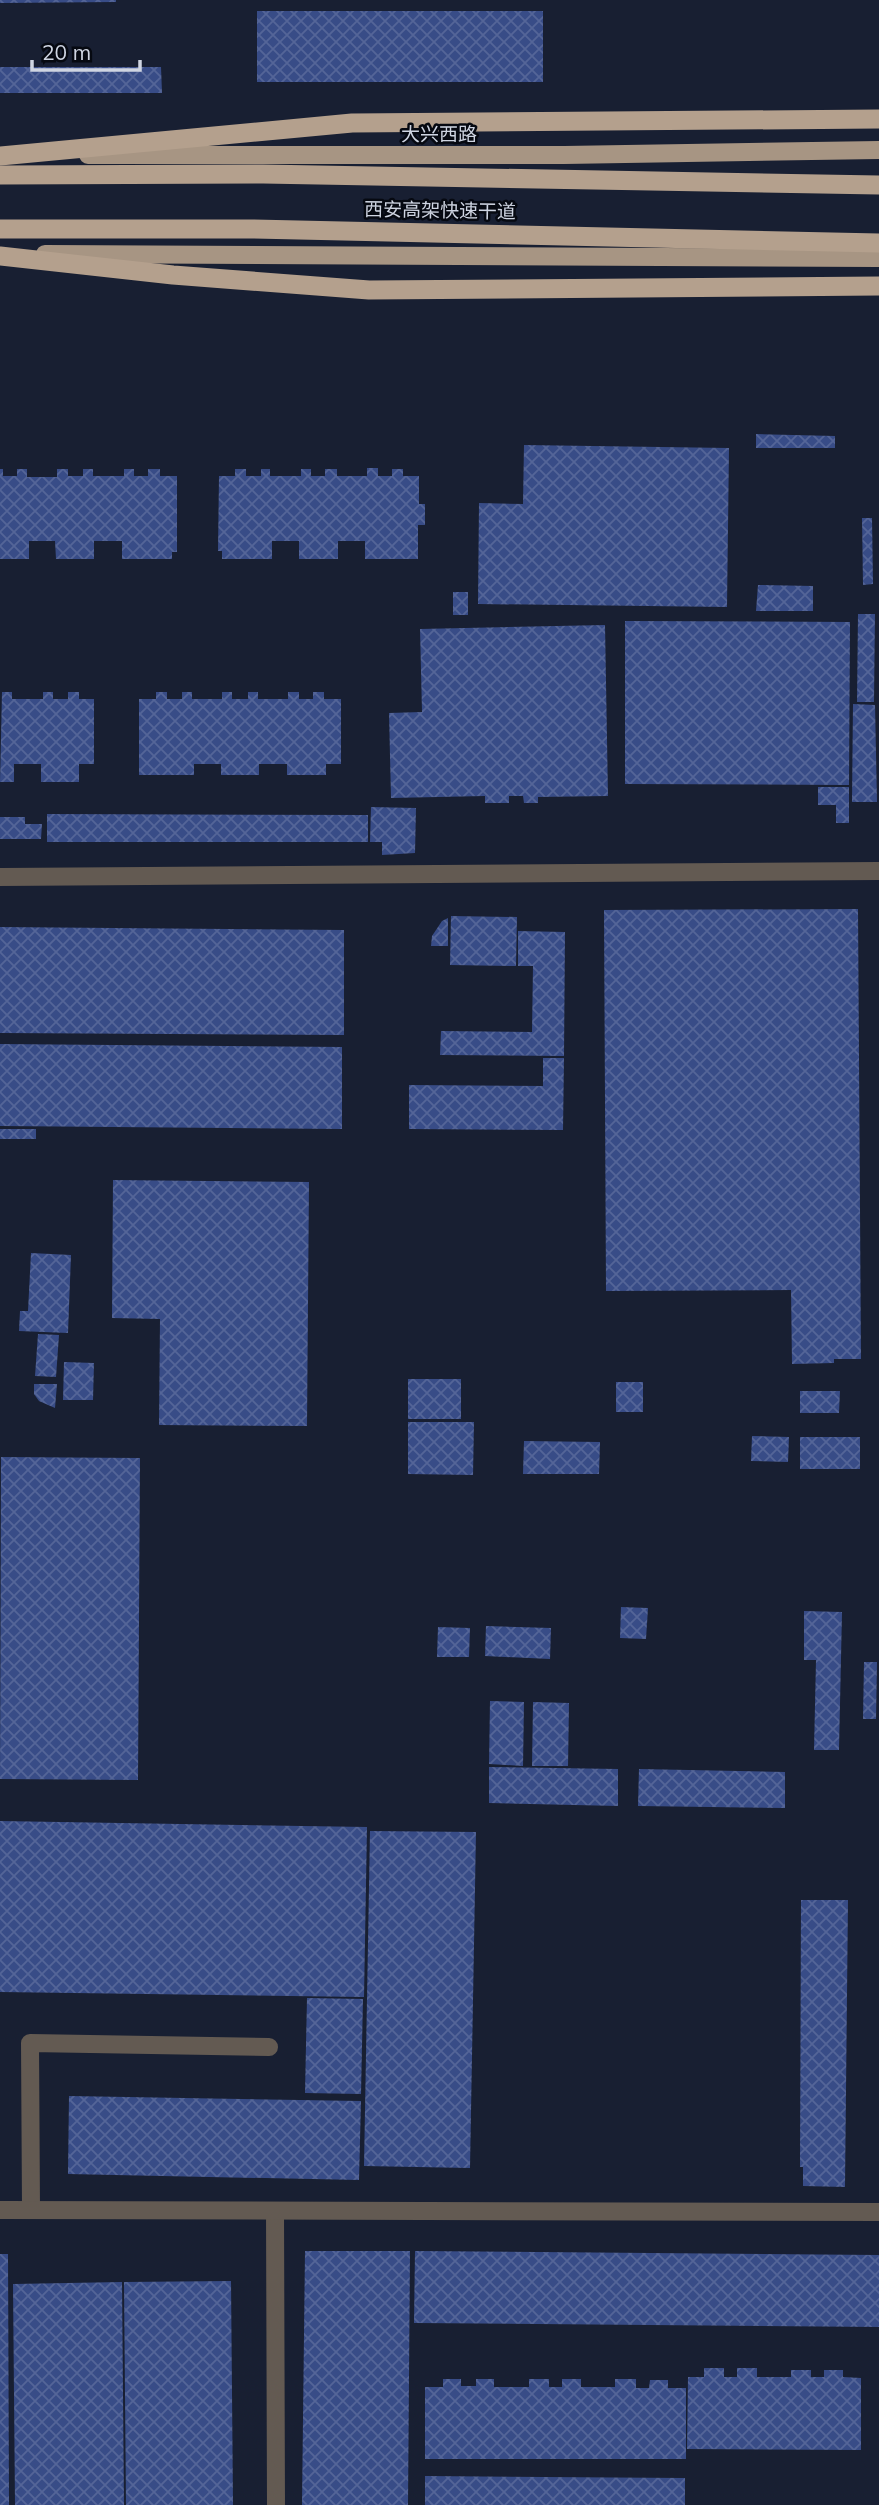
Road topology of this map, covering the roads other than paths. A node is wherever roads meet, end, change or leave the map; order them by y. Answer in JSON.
{"nodes":[{"id":1,"x":879,"y":119,"type":"edge"},
{"id":2,"x":879,"y":150,"type":"edge"},
{"id":3,"x":0,"y":156,"type":"edge"},
{"id":4,"x":0,"y":175,"type":"edge"},
{"id":5,"x":879,"y":185,"type":"edge"},
{"id":6,"x":0,"y":229,"type":"edge"},
{"id":7,"x":879,"y":243,"type":"edge"},
{"id":8,"x":0,"y":255,"type":"edge"},
{"id":9,"x":879,"y":258,"type":"edge"},
{"id":10,"x":879,"y":286,"type":"edge"},
{"id":11,"x":879,"y":871,"type":"edge"},
{"id":12,"x":0,"y":877,"type":"edge"},
{"id":13,"x":269,"y":2048,"type":"dead end"},
{"id":14,"x":0,"y":2210,"type":"edge"},
{"id":15,"x":31,"y":2210,"type":"junction"},
{"id":16,"x":275,"y":2211,"type":"junction"},
{"id":17,"x":879,"y":2211,"type":"edge"},
{"id":18,"x":276,"y":2505,"type":"edge"}],
"edges":[{"from":1,"to":3,"type":"highway","bridge":true},
{"from":2,"to":3,"type":"main road","name":"大兴西路"},
{"from":4,"to":5,"type":"highway","name":"西安高架快速干道"},
{"from":6,"to":7,"type":"highway","name":"西安高架快速干道"},
{"from":8,"to":9,"type":"main road"},
{"from":8,"to":10,"type":"highway"},
{"from":11,"to":12,"type":"street"},
{"from":13,"to":15,"type":"street"},
{"from":14,"to":15,"type":"street"},
{"from":15,"to":16,"type":"street"},
{"from":16,"to":17,"type":"street"},
{"from":16,"to":18,"type":"street"}]}
